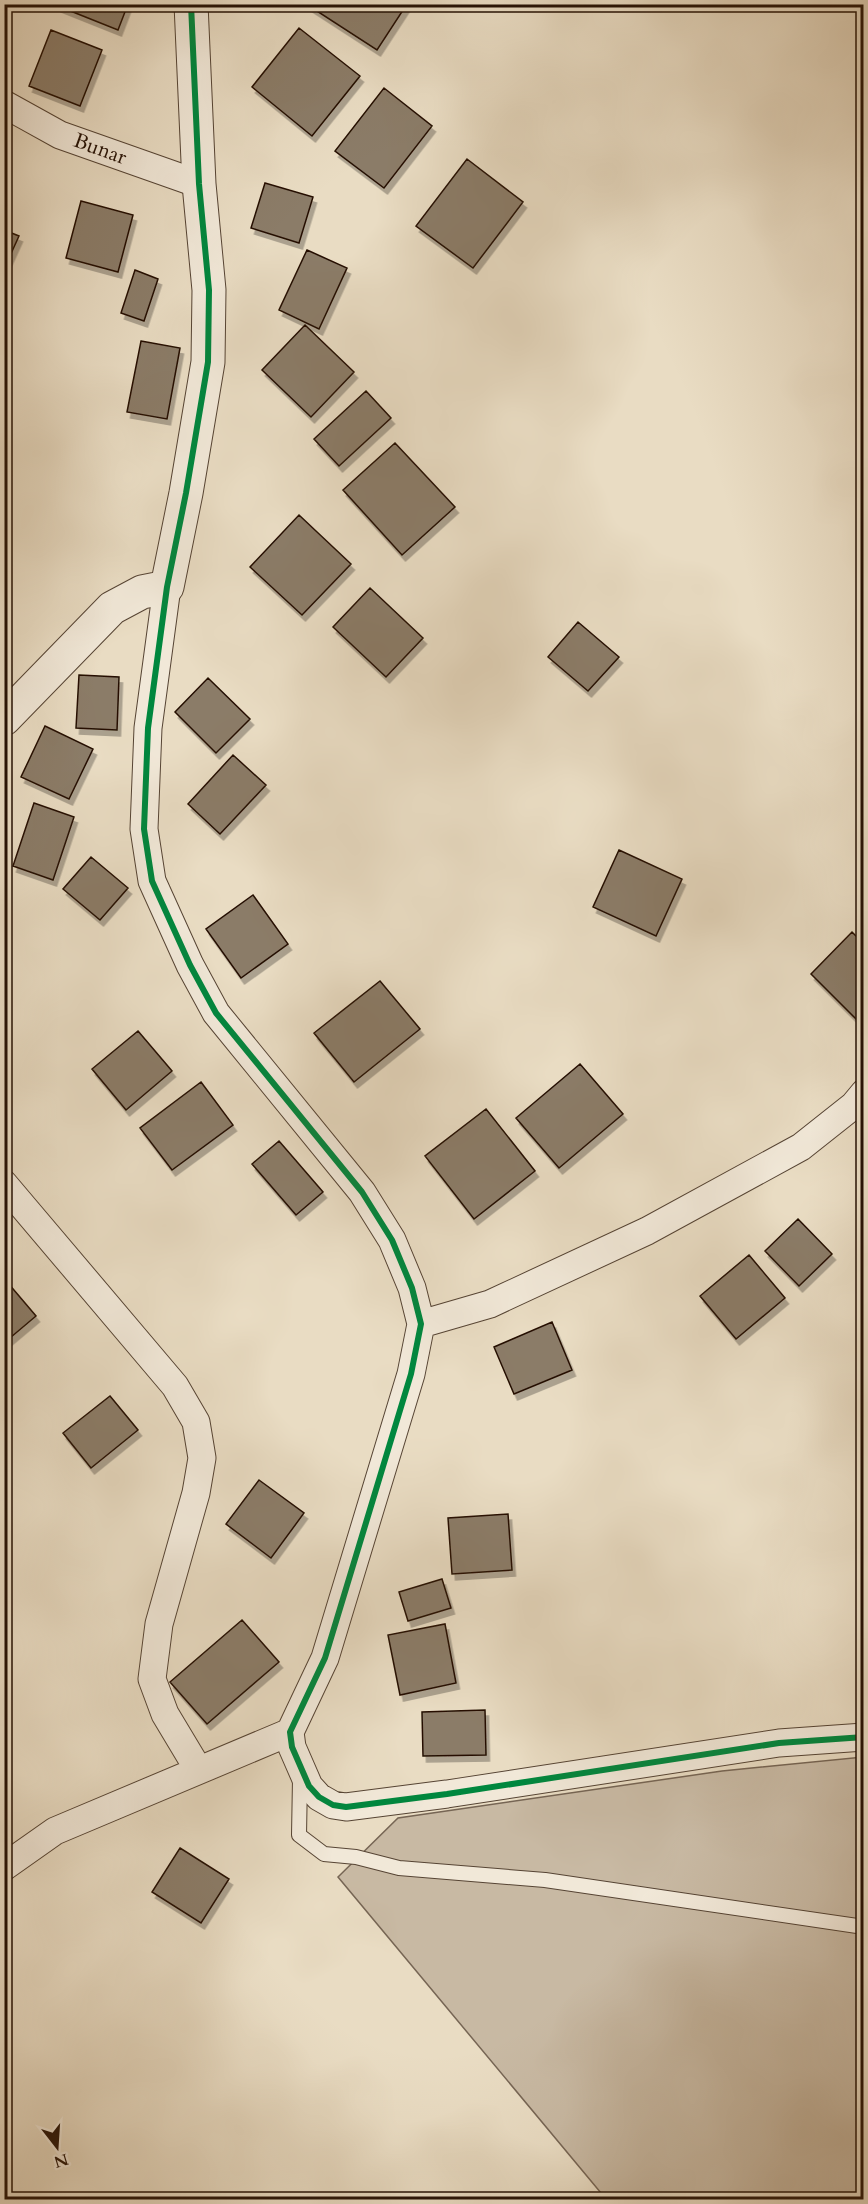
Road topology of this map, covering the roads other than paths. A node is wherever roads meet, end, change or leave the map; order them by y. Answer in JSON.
{"nodes":[{"id":1,"x":191,"y":4,"type":"edge"},
{"id":2,"x":4,"y":104,"type":"edge"},
{"id":3,"x":199,"y":184,"type":"junction"},
{"id":4,"x":167,"y":587,"type":"junction"},
{"id":5,"x":4,"y":719,"type":"edge"},
{"id":6,"x":864,"y":1094,"type":"edge"},
{"id":7,"x":4,"y":1184,"type":"edge"},
{"id":8,"x":420,"y":1324,"type":"junction"},
{"id":9,"x":290,"y":1732,"type":"junction"},
{"id":10,"x":864,"y":1737,"type":"edge"},
{"id":11,"x":198,"y":1769,"type":"junction"},
{"id":12,"x":301,"y":1771,"type":"junction"},
{"id":13,"x":4,"y":1867,"type":"edge"},
{"id":14,"x":864,"y":1928,"type":"edge"}],
"edges":[{"from":1,"to":3,"type":"street"},
{"from":2,"to":3,"type":"street","name":"Bunar"},
{"from":3,"to":4,"type":"street"},
{"from":4,"to":5,"type":"street"},
{"from":4,"to":8,"type":"street"},
{"from":6,"to":8,"type":"street"},
{"from":7,"to":11,"type":"street"},
{"from":8,"to":9,"type":"street"},
{"from":9,"to":11,"type":"street"},
{"from":9,"to":12,"type":"street"},
{"from":10,"to":12,"type":"street"},
{"from":11,"to":13,"type":"street"},
{"from":12,"to":14,"type":"lane"}]}
